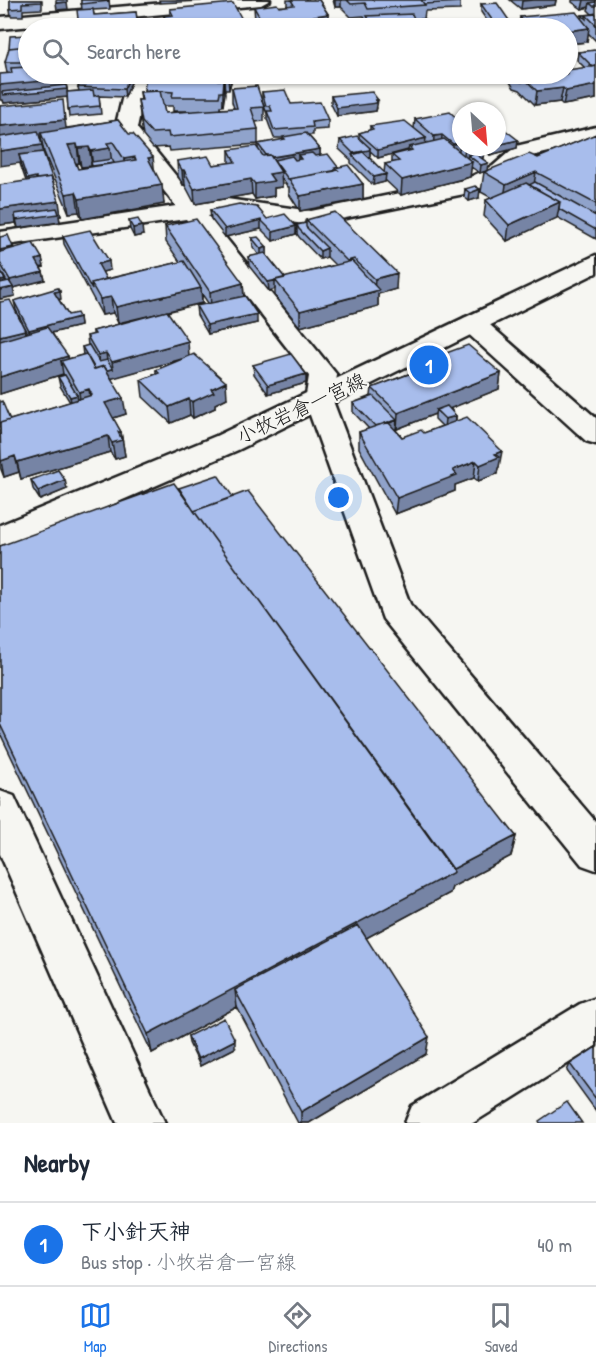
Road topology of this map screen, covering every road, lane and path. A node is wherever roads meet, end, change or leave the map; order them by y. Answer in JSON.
{"nodes":[{"id":1,"x":261,"y":0,"type":"edge"},
{"id":2,"x":130,"y":5,"type":"edge"},
{"id":3,"x":41,"y":18,"type":"edge"},
{"id":4,"x":142,"y":18,"type":"edge"},
{"id":5,"x":18,"y":21,"type":"edge"},
{"id":6,"x":0,"y":24,"type":"edge"},
{"id":7,"x":136,"y":84,"type":"edge"},
{"id":8,"x":596,"y":134,"type":"edge"},
{"id":9,"x":190,"y":210,"type":"junction"},
{"id":10,"x":0,"y":239,"type":"edge"},
{"id":11,"x":596,"y":263,"type":"edge"},
{"id":12,"x":473,"y":324,"type":"junction"},
{"id":13,"x":319,"y":401,"type":"junction"},
{"id":14,"x":596,"y":434,"type":"edge"},
{"id":15,"x":0,"y":537,"type":"edge"},
{"id":16,"x":0,"y":808,"type":"edge"},
{"id":17,"x":596,"y":852,"type":"edge"},
{"id":18,"x":596,"y":1020,"type":"edge"},
{"id":19,"x":141,"y":1123,"type":"edge"},
{"id":20,"x":429,"y":1123,"type":"edge"}],
"edges":[{"from":1,"to":2,"type":"street"},
{"from":2,"to":3,"type":"street"},
{"from":2,"to":4,"type":"street"},
{"from":5,"to":6,"type":"street"},
{"from":7,"to":9,"type":"street"},
{"from":8,"to":9,"type":"street"},
{"from":9,"to":10,"type":"street"},
{"from":9,"to":13,"type":"street"},
{"from":11,"to":12,"type":"street","name":"小牧岩倉一宮線"},
{"from":12,"to":13,"type":"street","name":"小牧岩倉一宮線"},
{"from":12,"to":14,"type":"street"},
{"from":13,"to":15,"type":"street","name":"小牧岩倉一宮線"},
{"from":13,"to":17,"type":"street"},
{"from":16,"to":19,"type":"street"},
{"from":18,"to":20,"type":"street"}]}
